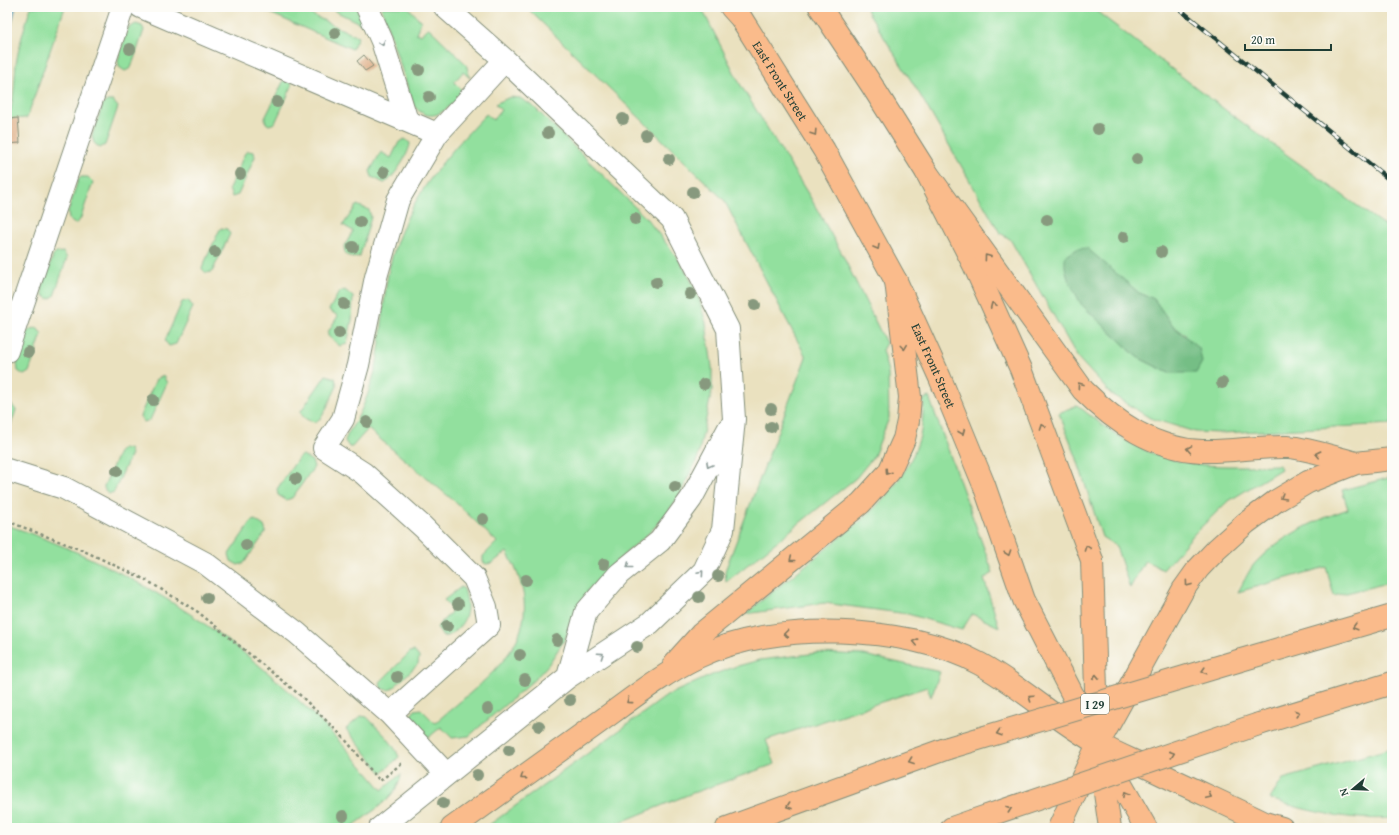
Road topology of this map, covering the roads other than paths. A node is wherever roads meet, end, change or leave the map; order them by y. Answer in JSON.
{"nodes":[{"id":1,"x":123,"y":7,"type":"edge"},
{"id":2,"x":141,"y":7,"type":"edge"},
{"id":3,"x":368,"y":7,"type":"edge"},
{"id":4,"x":445,"y":7,"type":"edge"},
{"id":5,"x":732,"y":7,"type":"edge"},
{"id":6,"x":820,"y":7,"type":"edge"},
{"id":7,"x":505,"y":60,"type":"junction"},
{"id":8,"x":407,"y":121,"type":"junction"},
{"id":9,"x":437,"y":134,"type":"junction"},
{"id":10,"x":927,"y":173,"type":"junction"},
{"id":11,"x":896,"y":280,"type":"junction"},
{"id":12,"x":7,"y":351,"type":"edge"},
{"id":13,"x":734,"y":419,"type":"junction"},
{"id":14,"x":1392,"y":459,"type":"edge"},
{"id":15,"x":1356,"y":463,"type":"junction"},
{"id":16,"x":7,"y":470,"type":"edge"},
{"id":17,"x":1392,"y":616,"type":"edge"},
{"id":18,"x":568,"y":677,"type":"junction"},
{"id":19,"x":660,"y":678,"type":"junction"},
{"id":20,"x":1392,"y":683,"type":"edge"},
{"id":21,"x":390,"y":714,"type":"junction"},
{"id":22,"x":1098,"y":744,"type":"junction"},
{"id":23,"x":446,"y":774,"type":"junction"},
{"id":24,"x":380,"y":828,"type":"edge"},
{"id":25,"x":452,"y":828,"type":"edge"},
{"id":26,"x":728,"y":828,"type":"edge"},
{"id":27,"x":952,"y":828,"type":"edge"},
{"id":28,"x":1059,"y":828,"type":"edge"},
{"id":29,"x":1110,"y":828,"type":"edge"},
{"id":30,"x":1146,"y":828,"type":"edge"},
{"id":31,"x":1282,"y":828,"type":"edge"}],
"edges":[{"from":1,"to":12,"type":"lane"},
{"from":2,"to":8,"type":"lane"},
{"from":3,"to":8,"type":"lane","one_way":true},
{"from":4,"to":7,"type":"lane"},
{"from":5,"to":11,"type":"main road","name":"East Front Street","one_way":true},
{"from":6,"to":10,"type":"main road","name":"East Front Street"},
{"from":7,"to":9,"type":"lane"},
{"from":7,"to":13,"type":"lane"},
{"from":8,"to":9,"type":"lane"},
{"from":9,"to":21,"type":"lane"},
{"from":15,"to":10,"type":"main road","one_way":true},
{"from":22,"to":10,"type":"main road","name":"East Front Street","one_way":true},
{"from":11,"to":19,"type":"main road","one_way":true},
{"from":11,"to":22,"type":"main road","name":"East Front Street","one_way":true},
{"from":13,"to":18,"type":"lane","one_way":true},
{"from":18,"to":13,"type":"lane","one_way":true},
{"from":14,"to":15,"type":"main road"},
{"from":15,"to":22,"type":"main road","one_way":true},
{"from":16,"to":21,"type":"lane"},
{"from":17,"to":26,"type":"main road","number":"I 29","one_way":true,"bridge":true},
{"from":18,"to":23,"type":"lane"},
{"from":22,"to":19,"type":"main road","one_way":true},
{"from":19,"to":25,"type":"main road","one_way":true},
{"from":27,"to":20,"type":"main road","one_way":true,"bridge":true},
{"from":21,"to":23,"type":"lane"},
{"from":22,"to":28,"type":"main road"},
{"from":22,"to":29,"type":"main road"},
{"from":30,"to":22,"type":"main road","name":"East Front Street","one_way":true},
{"from":22,"to":31,"type":"main road","one_way":true},
{"from":23,"to":24,"type":"lane"}]}
